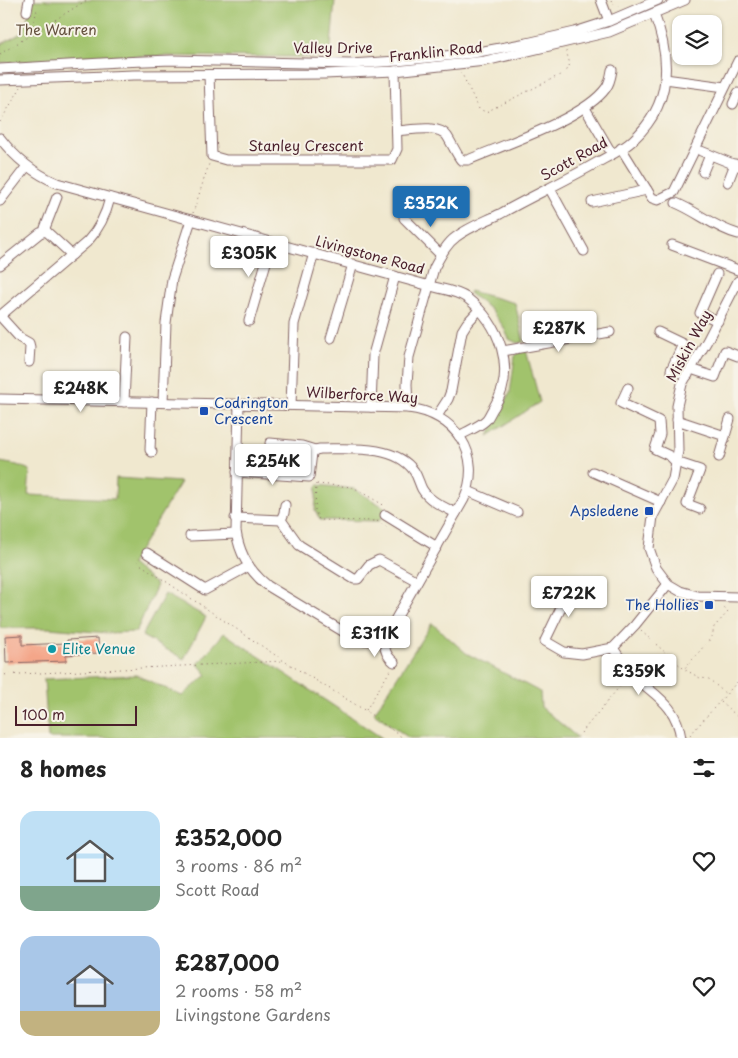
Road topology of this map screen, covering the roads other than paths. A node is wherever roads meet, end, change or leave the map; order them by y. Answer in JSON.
{"nodes":[{"id":1,"x":30,"y":0,"type":"edge"},
{"id":2,"x":601,"y":0,"type":"edge"},
{"id":3,"x":658,"y":0,"type":"edge"},
{"id":4,"x":685,"y":0,"type":"edge"},
{"id":5,"x":27,"y":10,"type":"road end"},
{"id":6,"x":654,"y":14,"type":"junction"},
{"id":7,"x":609,"y":21,"type":"junction"},
{"id":8,"x":738,"y":61,"type":"edge"},
{"id":9,"x":0,"y":69,"type":"edge"},
{"id":10,"x":612,"y":70,"type":"dead end"},
{"id":11,"x":394,"y":71,"type":"junction"},
{"id":12,"x":209,"y":76,"type":"junction"},
{"id":13,"x":665,"y":79,"type":"junction"},
{"id":14,"x":0,"y":80,"type":"edge"},
{"id":15,"x":725,"y":87,"type":"junction"},
{"id":16,"x":738,"y":93,"type":"edge"},
{"id":17,"x":733,"y":104,"type":"dead end"},
{"id":18,"x":585,"y":108,"type":"junction"},
{"id":19,"x":397,"y":131,"type":"junction"},
{"id":20,"x":0,"y":138,"type":"edge"},
{"id":21,"x":621,"y":148,"type":"junction"},
{"id":22,"x":612,"y":154,"type":"junction"},
{"id":23,"x":737,"y":165,"type":"edge"},
{"id":24,"x":26,"y":166,"type":"junction"},
{"id":25,"x":703,"y":172,"type":"dead end"},
{"id":26,"x":728,"y":182,"type":"dead end"},
{"id":27,"x":550,"y":189,"type":"junction"},
{"id":28,"x":647,"y":190,"type":"junction"},
{"id":29,"x":57,"y":197,"type":"dead end"},
{"id":30,"x":110,"y":198,"type":"junction"},
{"id":31,"x":0,"y":201,"type":"edge"},
{"id":32,"x":592,"y":202,"type":"dead end"},
{"id":33,"x":676,"y":203,"type":"dead end"},
{"id":34,"x":404,"y":218,"type":"dead end"},
{"id":35,"x":191,"y":220,"type":"junction"},
{"id":36,"x":46,"y":231,"type":"junction"},
{"id":37,"x":738,"y":234,"type":"edge"},
{"id":38,"x":272,"y":242,"type":"junction"},
{"id":39,"x":672,"y":245,"type":"dead end"},
{"id":40,"x":584,"y":251,"type":"dead end"},
{"id":41,"x":314,"y":253,"type":"junction"},
{"id":42,"x":441,"y":254,"type":"junction"},
{"id":43,"x":72,"y":255,"type":"junction"},
{"id":44,"x":353,"y":264,"type":"junction"},
{"id":45,"x":0,"y":265,"type":"edge"},
{"id":46,"x":738,"y":270,"type":"edge"},
{"id":47,"x":718,"y":274,"type":"dead end"},
{"id":48,"x":395,"y":276,"type":"junction"},
{"id":49,"x":738,"y":281,"type":"edge"},
{"id":50,"x":430,"y":286,"type":"junction"},
{"id":51,"x":479,"y":310,"type":"junction"},
{"id":52,"x":0,"y":316,"type":"edge"},
{"id":53,"x":249,"y":321,"type":"dead end"},
{"id":54,"x":718,"y":321,"type":"junction"},
{"id":55,"x":610,"y":332,"type":"dead end"},
{"id":56,"x":658,"y":332,"type":"dead end"},
{"id":57,"x":126,"y":336,"type":"dead end"},
{"id":58,"x":331,"y":338,"type":"dead end"},
{"id":59,"x":503,"y":351,"type":"junction"},
{"id":60,"x":738,"y":356,"type":"edge"},
{"id":61,"x":29,"y":362,"type":"dead end"},
{"id":62,"x":689,"y":372,"type":"junction"},
{"id":63,"x":628,"y":388,"type":"dead end"},
{"id":64,"x":0,"y":399,"type":"edge"},
{"id":65,"x":124,"y":402,"type":"junction"},
{"id":66,"x":152,"y":402,"type":"junction"},
{"id":67,"x":163,"y":402,"type":"junction"},
{"id":68,"x":239,"y":404,"type":"junction"},
{"id":69,"x":291,"y":405,"type":"junction"},
{"id":70,"x":371,"y":407,"type":"junction"},
{"id":71,"x":408,"y":408,"type":"junction"},
{"id":72,"x":437,"y":416,"type":"junction"},
{"id":73,"x":730,"y":419,"type":"dead end"},
{"id":74,"x":677,"y":420,"type":"junction"},
{"id":75,"x":459,"y":436,"type":"junction"},
{"id":76,"x":725,"y":436,"type":"junction"},
{"id":77,"x":270,"y":444,"type":"dead end"},
{"id":78,"x":314,"y":450,"type":"junction"},
{"id":79,"x":152,"y":452,"type":"dead end"},
{"id":80,"x":719,"y":456,"type":"dead end"},
{"id":81,"x":676,"y":462,"type":"junction"},
{"id":82,"x":237,"y":472,"type":"junction"},
{"id":83,"x":593,"y":472,"type":"dead end"},
{"id":84,"x":468,"y":491,"type":"junction"},
{"id":85,"x":660,"y":502,"type":"junction"},
{"id":86,"x":285,"y":505,"type":"dead end"},
{"id":87,"x":700,"y":509,"type":"dead end"},
{"id":88,"x":517,"y":512,"type":"dead end"},
{"id":89,"x":456,"y":514,"type":"junction"},
{"id":90,"x":385,"y":516,"type":"road end"},
{"id":91,"x":236,"y":518,"type":"junction"},
{"id":92,"x":281,"y":520,"type":"junction"},
{"id":93,"x":236,"y":534,"type":"junction"},
{"id":94,"x":190,"y":536,"type":"dead end"},
{"id":95,"x":437,"y":547,"type":"junction"},
{"id":96,"x":147,"y":553,"type":"dead end"},
{"id":97,"x":249,"y":566,"type":"junction"},
{"id":98,"x":418,"y":581,"type":"junction"},
{"id":99,"x":668,"y":584,"type":"junction"},
{"id":100,"x":572,"y":585,"type":"dead end"},
{"id":101,"x":738,"y":597,"type":"edge"},
{"id":102,"x":384,"y":642,"type":"junction"},
{"id":103,"x":613,"y":648,"type":"junction"},
{"id":104,"x":394,"y":662,"type":"road end"},
{"id":105,"x":681,"y":738,"type":"edge"}],
"edges":[{"from":1,"to":5,"type":"street"},
{"from":2,"to":7,"type":"street"},
{"from":3,"to":7,"type":"street","name":"Valley Drive"},
{"from":4,"to":6,"type":"street","name":"Franklin Road"},
{"from":6,"to":11,"type":"street","name":"Franklin Road"},
{"from":6,"to":13,"type":"street","name":"Scott Road"},
{"from":7,"to":9,"type":"street","name":"Valley Drive"},
{"from":8,"to":15,"type":"street"},
{"from":10,"to":18,"type":"street"},
{"from":11,"to":12,"type":"street","name":"Franklin Road"},
{"from":11,"to":19,"type":"street","name":"Stanley Crescent"},
{"from":12,"to":14,"type":"street","name":"Franklin Road"},
{"from":12,"to":19,"type":"street","name":"Stanley Crescent"},
{"from":13,"to":15,"type":"street"},
{"from":13,"to":21,"type":"street","name":"Scott Road"},
{"from":15,"to":28,"type":"street"},
{"from":16,"to":17,"type":"street"},
{"from":18,"to":19,"type":"street"},
{"from":18,"to":22,"type":"street"},
{"from":20,"to":24,"type":"street","name":"Livingstone Road"},
{"from":21,"to":22,"type":"street","name":"Scott Road"},
{"from":21,"to":28,"type":"street"},
{"from":22,"to":27,"type":"street","name":"Scott Road"},
{"from":23,"to":25,"type":"street"},
{"from":23,"to":26,"type":"street"},
{"from":24,"to":30,"type":"street","name":"Livingstone Road"},
{"from":24,"to":31,"type":"street"},
{"from":27,"to":40,"type":"street"},
{"from":27,"to":42,"type":"street","name":"Scott Road"},
{"from":28,"to":32,"type":"street"},
{"from":29,"to":36,"type":"street"},
{"from":30,"to":35,"type":"street","name":"Livingstone Road"},
{"from":30,"to":43,"type":"street"},
{"from":33,"to":37,"type":"street"},
{"from":34,"to":42,"type":"street"},
{"from":35,"to":38,"type":"street","name":"Livingstone Road"},
{"from":35,"to":67,"type":"street"},
{"from":36,"to":43,"type":"street"},
{"from":36,"to":45,"type":"street"},
{"from":38,"to":41,"type":"street","name":"Livingstone Road"},
{"from":38,"to":53,"type":"street"},
{"from":39,"to":46,"type":"street"},
{"from":41,"to":44,"type":"street","name":"Livingstone Road"},
{"from":41,"to":69,"type":"street"},
{"from":42,"to":50,"type":"street","name":"Scott Road"},
{"from":43,"to":52,"type":"street"},
{"from":44,"to":48,"type":"street","name":"Livingstone Road"},
{"from":44,"to":58,"type":"street"},
{"from":47,"to":54,"type":"street"},
{"from":48,"to":50,"type":"street","name":"Livingstone Road"},
{"from":48,"to":70,"type":"street"},
{"from":49,"to":54,"type":"street","name":"Miskin Way"},
{"from":50,"to":51,"type":"street","name":"Livingstone Road"},
{"from":50,"to":71,"type":"street","name":"Scott Road"},
{"from":51,"to":59,"type":"street","name":"Livingstone Road"},
{"from":51,"to":72,"type":"street"},
{"from":52,"to":61,"type":"street"},
{"from":54,"to":62,"type":"street","name":"Miskin Way"},
{"from":55,"to":59,"type":"street"},
{"from":56,"to":62,"type":"street"},
{"from":57,"to":65,"type":"street"},
{"from":59,"to":75,"type":"street","name":"Livingstone Road"},
{"from":60,"to":62,"type":"street"},
{"from":62,"to":74,"type":"street","name":"Miskin Way"},
{"from":63,"to":81,"type":"street"},
{"from":64,"to":65,"type":"street","name":"Wilberforce Way"},
{"from":65,"to":66,"type":"street","name":"Wilberforce Way"},
{"from":66,"to":67,"type":"street","name":"Wilberforce Way"},
{"from":66,"to":79,"type":"street"},
{"from":67,"to":68,"type":"street","name":"Wilberforce Way"},
{"from":68,"to":69,"type":"street","name":"Wilberforce Way"},
{"from":68,"to":82,"type":"street"},
{"from":69,"to":70,"type":"street","name":"Wilberforce Way"},
{"from":70,"to":71,"type":"street","name":"Wilberforce Way"},
{"from":71,"to":72,"type":"street","name":"Wilberforce Way"},
{"from":72,"to":75,"type":"street","name":"Wilberforce Way"},
{"from":73,"to":76,"type":"street"},
{"from":74,"to":76,"type":"street"},
{"from":74,"to":81,"type":"street","name":"Miskin Way"},
{"from":75,"to":84,"type":"street","name":"Wilberforce Way"},
{"from":76,"to":80,"type":"street"},
{"from":77,"to":78,"type":"street"},
{"from":78,"to":82,"type":"street"},
{"from":78,"to":89,"type":"street"},
{"from":81,"to":85,"type":"street","name":"Miskin Way"},
{"from":81,"to":87,"type":"street"},
{"from":82,"to":91,"type":"street"},
{"from":83,"to":85,"type":"street"},
{"from":84,"to":88,"type":"street"},
{"from":84,"to":89,"type":"street","name":"Wilberforce Way"},
{"from":85,"to":99,"type":"street","name":"Miskin Way"},
{"from":86,"to":92,"type":"street"},
{"from":89,"to":95,"type":"street","name":"Wilberforce Way"},
{"from":90,"to":95,"type":"street"},
{"from":91,"to":92,"type":"street"},
{"from":91,"to":93,"type":"street"},
{"from":92,"to":98,"type":"street"},
{"from":93,"to":94,"type":"street"},
{"from":93,"to":97,"type":"street"},
{"from":95,"to":98,"type":"street","name":"Wilberforce Way"},
{"from":96,"to":97,"type":"street"},
{"from":97,"to":102,"type":"street"},
{"from":98,"to":102,"type":"street","name":"Wilberforce Way"},
{"from":99,"to":101,"type":"street"},
{"from":99,"to":103,"type":"street"},
{"from":100,"to":103,"type":"street"},
{"from":102,"to":104,"type":"street"},
{"from":103,"to":105,"type":"street"}]}
